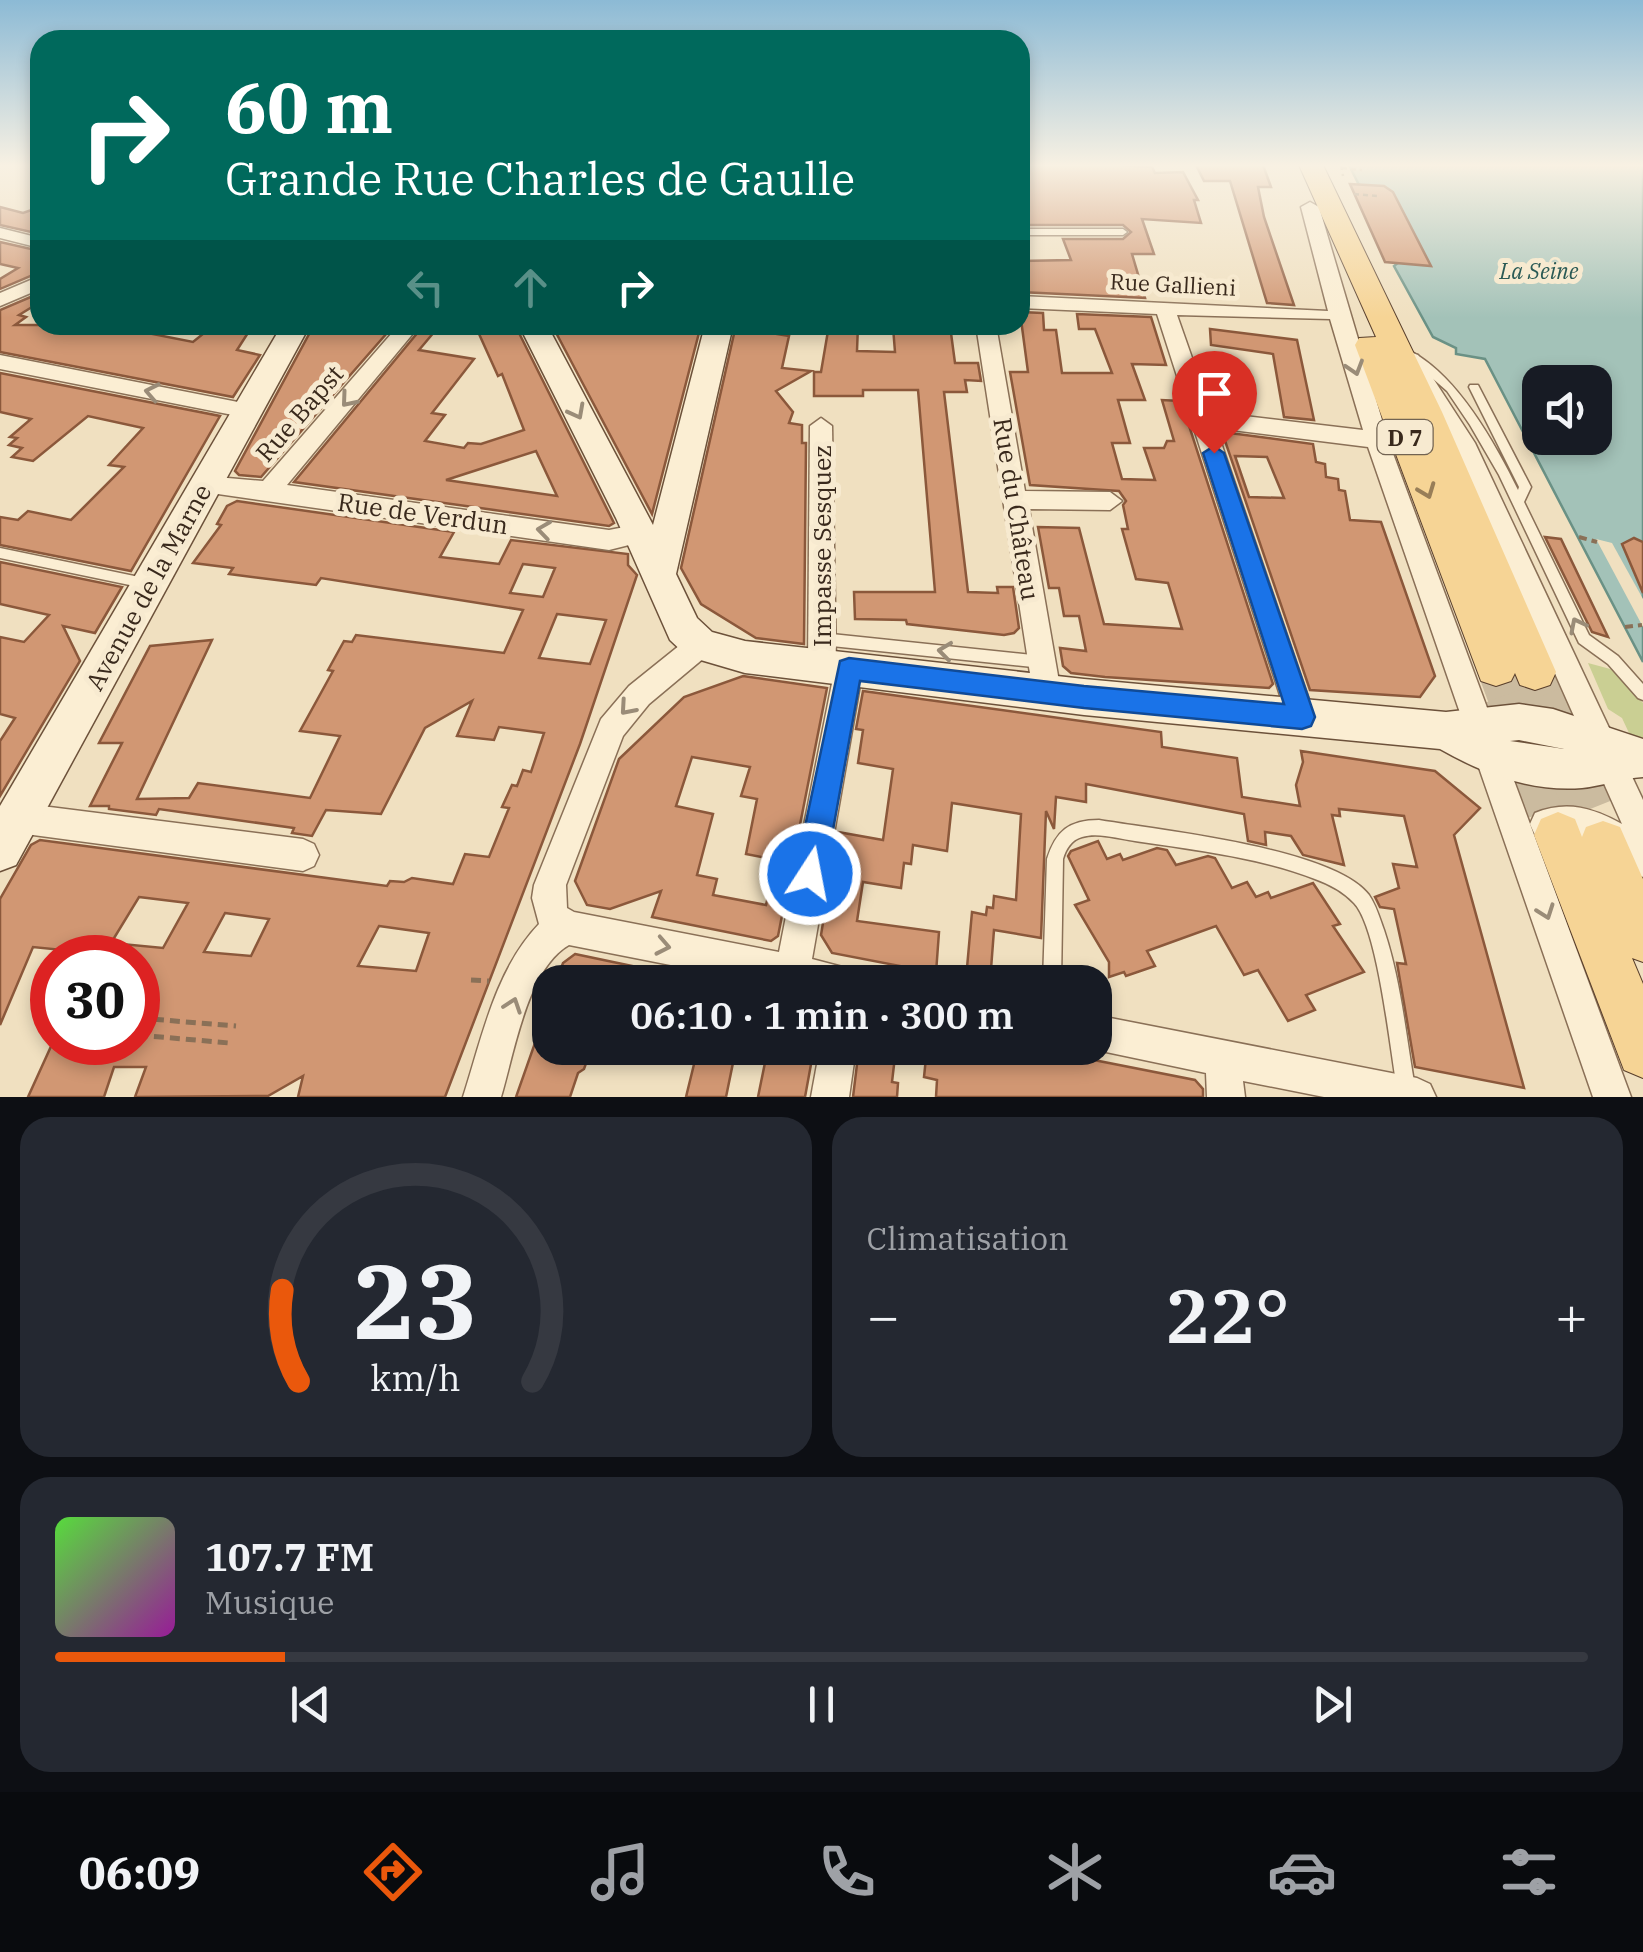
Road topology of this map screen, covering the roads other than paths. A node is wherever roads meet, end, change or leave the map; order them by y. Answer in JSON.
{"nodes":[{"id":1,"x":1312,"y":216,"type":"edge"},
{"id":2,"x":1314,"y":216,"type":"edge"},
{"id":3,"x":1336,"y":216,"type":"edge"},
{"id":4,"x":1030,"y":232,"type":"edge"},
{"id":5,"x":1124,"y":232,"type":"dead end"},
{"id":6,"x":0,"y":233,"type":"edge"},
{"id":7,"x":30,"y":240,"type":"edge"},
{"id":8,"x":30,"y":286,"type":"edge"},
{"id":9,"x":0,"y":300,"type":"edge"},
{"id":10,"x":1030,"y":302,"type":"edge"},
{"id":11,"x":1164,"y":308,"type":"junction"},
{"id":12,"x":1331,"y":317,"type":"junction"},
{"id":13,"x":290,"y":335,"type":"edge"},
{"id":14,"x":401,"y":335,"type":"edge"},
{"id":15,"x":538,"y":335,"type":"edge"},
{"id":16,"x":717,"y":335,"type":"edge"},
{"id":17,"x":988,"y":335,"type":"edge"},
{"id":18,"x":1395,"y":338,"type":"junction"},
{"id":19,"x":0,"y":362,"type":"edge"},
{"id":20,"x":1474,"y":387,"type":"dead end"},
{"id":21,"x":248,"y":412,"type":"junction"},
{"id":22,"x":1202,"y":418,"type":"junction"},
{"id":23,"x":821,"y":426,"type":"dead end"},
{"id":24,"x":1378,"y":440,"type":"junction"},
{"id":25,"x":205,"y":485,"type":"junction"},
{"id":26,"x":269,"y":490,"type":"junction"},
{"id":27,"x":1014,"y":500,"type":"junction"},
{"id":28,"x":1110,"y":500,"type":"dead end"},
{"id":29,"x":1518,"y":502,"type":"junction"},
{"id":30,"x":674,"y":512,"type":"junction"},
{"id":31,"x":637,"y":526,"type":"junction"},
{"id":32,"x":0,"y":553,"type":"edge"},
{"id":33,"x":659,"y":572,"type":"junction"},
{"id":34,"x":150,"y":585,"type":"junction"},
{"id":35,"x":1450,"y":641,"type":"junction"},
{"id":36,"x":700,"y":645,"type":"junction"},
{"id":37,"x":831,"y":657,"type":"junction"},
{"id":38,"x":1545,"y":661,"type":"junction"},
{"id":39,"x":1496,"y":668,"type":"tunnel mouth"},
{"id":40,"x":1044,"y":677,"type":"junction"},
{"id":41,"x":1643,"y":694,"type":"edge"},
{"id":42,"x":1302,"y":717,"type":"junction"},
{"id":43,"x":1470,"y":736,"type":"junction"},
{"id":44,"x":1624,"y":757,"type":"edge"},
{"id":45,"x":10,"y":820,"type":"edge"},
{"id":46,"x":1596,"y":849,"type":"edge"},
{"id":47,"x":303,"y":854,"type":"dead end"},
{"id":48,"x":567,"y":928,"type":"junction"},
{"id":49,"x":1643,"y":936,"type":"edge"},
{"id":50,"x":756,"y":965,"type":"edge"},
{"id":51,"x":793,"y":965,"type":"edge"},
{"id":52,"x":1052,"y":965,"type":"edge"},
{"id":53,"x":1112,"y":1040,"type":"edge"},
{"id":54,"x":1643,"y":1051,"type":"edge"},
{"id":55,"x":835,"y":1065,"type":"edge"},
{"id":56,"x":1224,"y":1079,"type":"edge"},
{"id":57,"x":1412,"y":1096,"type":"edge"},
{"id":58,"x":482,"y":1097,"type":"edge"},
{"id":59,"x":830,"y":1097,"type":"edge"},
{"id":60,"x":1612,"y":1097,"type":"edge"}],
"edges":[{"from":1,"to":12,"type":"street"},
{"from":2,"to":39,"type":"main road","number":"D 7","one_way":true},
{"from":3,"to":18,"type":"main road","number":"D 7"},
{"from":4,"to":5,"type":"lane"},
{"from":6,"to":7,"type":"street"},
{"from":8,"to":9,"type":"street"},
{"from":10,"to":11,"type":"street","name":"Rue Gallieni"},
{"from":11,"to":12,"type":"street","name":"Rue Gallieni"},
{"from":11,"to":22,"type":"street"},
{"from":12,"to":24,"type":"street","one_way":true},
{"from":13,"to":21,"type":"main road","name":"Avenue de la Marne"},
{"from":14,"to":26,"type":"street","name":"Rue Bapst","one_way":true},
{"from":15,"to":31,"type":"main road","one_way":true},
{"from":16,"to":30,"type":"main road"},
{"from":17,"to":27,"type":"street","name":"Rue du Château"},
{"from":18,"to":29,"type":"lane"},
{"from":18,"to":38,"type":"main road","number":"D 7"},
{"from":21,"to":19,"type":"street","one_way":true},
{"from":20,"to":29,"type":"lane"},
{"from":21,"to":25,"type":"main road","name":"Avenue de la Marne"},
{"from":22,"to":24,"type":"street"},
{"from":22,"to":42,"type":"street"},
{"from":23,"to":37,"type":"street","name":"Impasse Sesquez"},
{"from":24,"to":35,"type":"street"},
{"from":25,"to":26,"type":"street","name":"Rue de Verdun"},
{"from":25,"to":34,"type":"main road","name":"Avenue de la Marne"},
{"from":31,"to":26,"type":"street","name":"Rue de Verdun","one_way":true},
{"from":27,"to":28,"type":"street"},
{"from":27,"to":40,"type":"street","name":"Rue du Château"},
{"from":41,"to":29,"type":"lane","one_way":true},
{"from":30,"to":31,"type":"street","name":"Rue de Verdun"},
{"from":30,"to":33,"type":"main road"},
{"from":31,"to":33,"type":"main road"},
{"from":32,"to":34,"type":"lane"},
{"from":33,"to":36,"type":"main road"},
{"from":34,"to":45,"type":"main road","name":"Avenue de la Marne"},
{"from":35,"to":38,"type":"street"},
{"from":35,"to":43,"type":"street"},
{"from":36,"to":37,"type":"main road"},
{"from":36,"to":48,"type":"street","one_way":true},
{"from":37,"to":40,"type":"main road"},
{"from":37,"to":51,"type":"street","name":"Impasse Sesquez"},
{"from":38,"to":44,"type":"street"},
{"from":40,"to":42,"type":"main road"},
{"from":42,"to":43,"type":"main road"},
{"from":43,"to":44,"type":"main road"},
{"from":43,"to":46,"type":"street"},
{"from":44,"to":46,"type":"street"},
{"from":45,"to":47,"type":"street"},
{"from":46,"to":49,"type":"main road"},
{"from":46,"to":54,"type":"main road"},
{"from":46,"to":60,"type":"street","one_way":true},
{"from":48,"to":50,"type":"street","one_way":true},
{"from":58,"to":48,"type":"street","one_way":true},
{"from":52,"to":57,"type":"lane"},
{"from":53,"to":56,"type":"street"},
{"from":55,"to":59,"type":"street"},
{"from":56,"to":57,"type":"street"}]}
